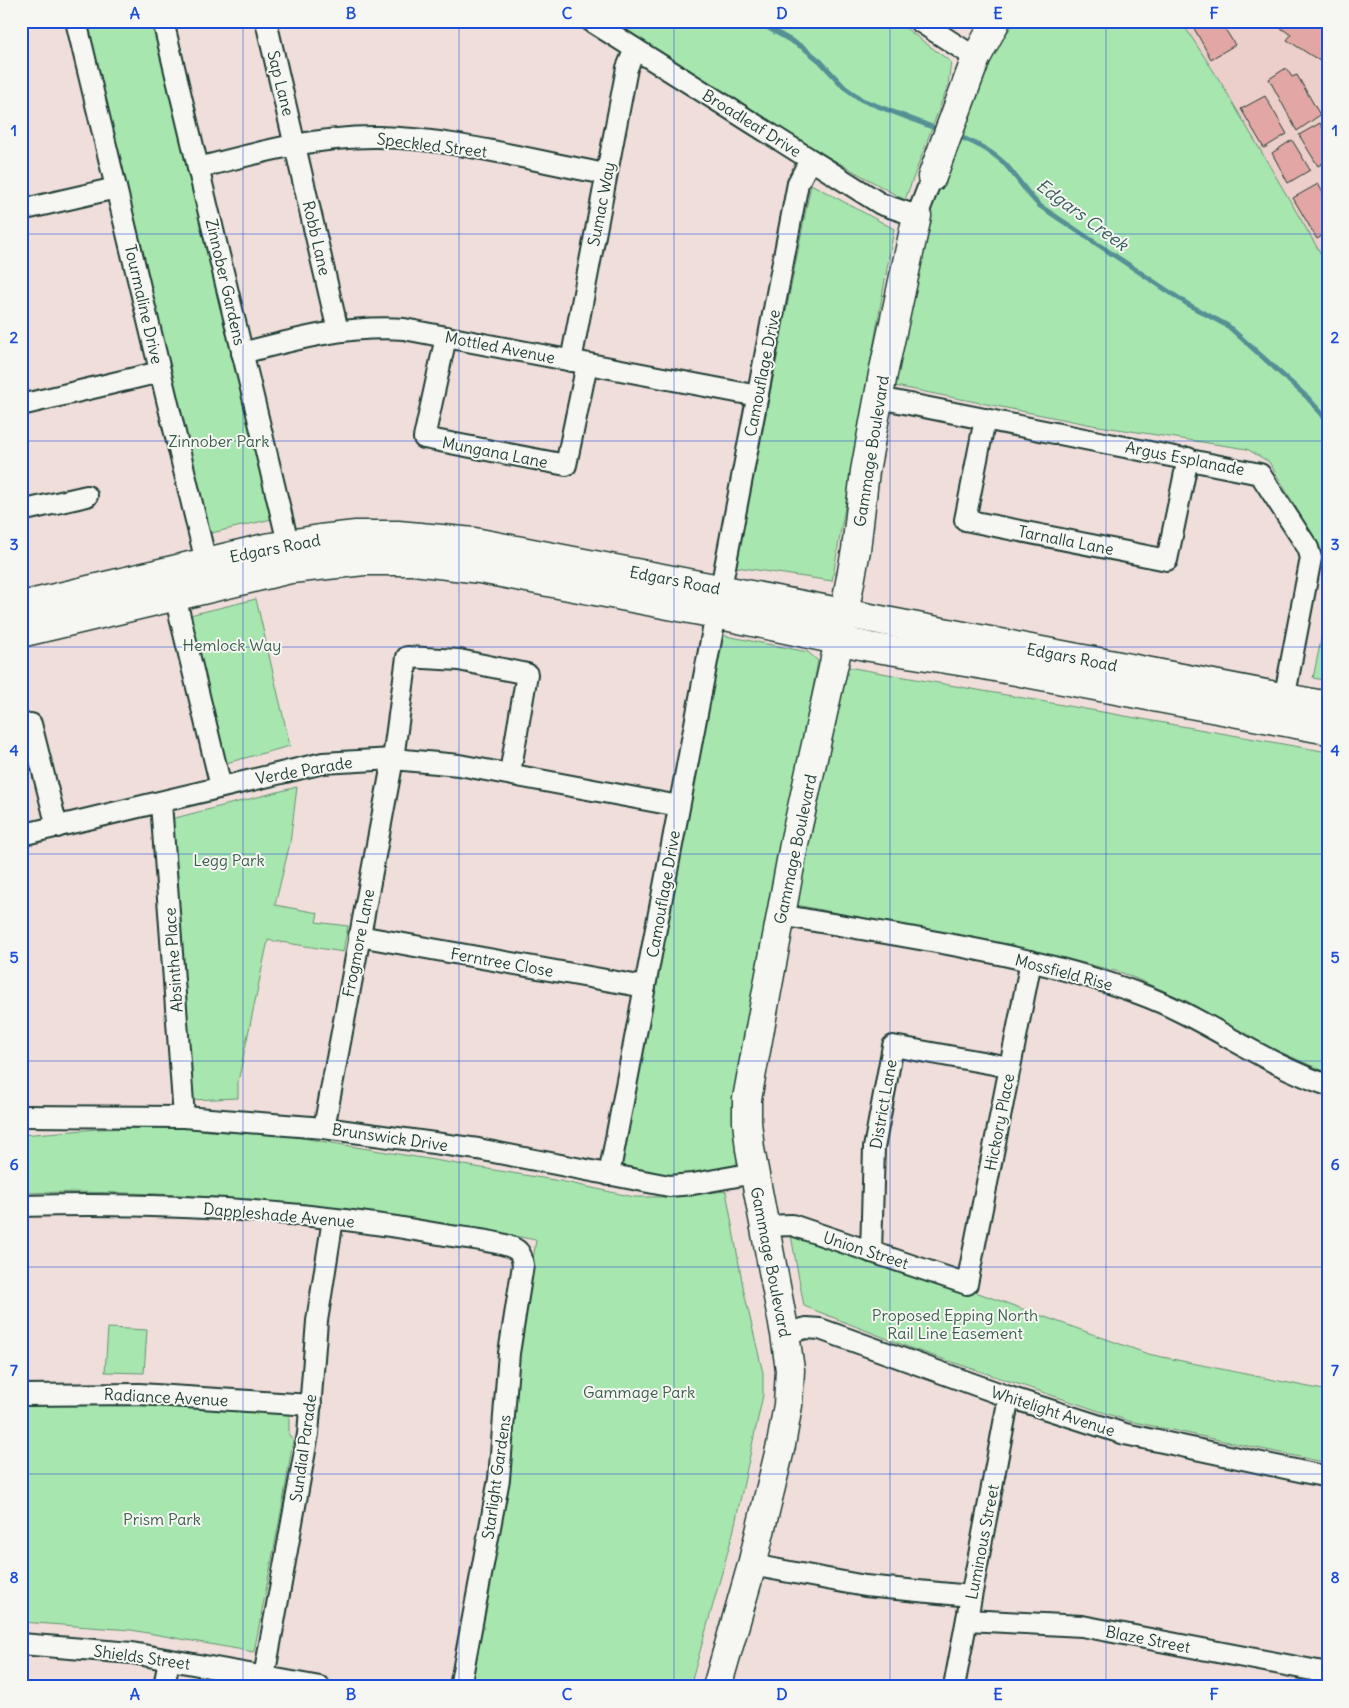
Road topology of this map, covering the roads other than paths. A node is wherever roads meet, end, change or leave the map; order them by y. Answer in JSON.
{"nodes":[{"id":1,"x":76,"y":21,"type":"edge"},
{"id":2,"x":163,"y":21,"type":"edge"},
{"id":3,"x":266,"y":21,"type":"edge"},
{"id":4,"x":591,"y":21,"type":"edge"},
{"id":5,"x":919,"y":21,"type":"edge"},
{"id":6,"x":996,"y":21,"type":"edge"},
{"id":7,"x":635,"y":49,"type":"junction"},
{"id":8,"x":976,"y":58,"type":"junction"},
{"id":9,"x":296,"y":145,"type":"junction"},
{"id":10,"x":810,"y":160,"type":"junction"},
{"id":11,"x":198,"y":168,"type":"junction"},
{"id":12,"x":606,"y":174,"type":"junction"},
{"id":13,"x":932,"y":177,"type":"joint"},
{"id":14,"x":116,"y":188,"type":"junction"},
{"id":15,"x":21,"y":210,"type":"edge"},
{"id":16,"x":917,"y":216,"type":"junction"},
{"id":17,"x":338,"y":331,"type":"junction"},
{"id":18,"x":446,"y":337,"type":"junction"},
{"id":19,"x":242,"y":353,"type":"junction"},
{"id":20,"x":579,"y":363,"type":"junction"},
{"id":21,"x":160,"y":372,"type":"junction"},
{"id":22,"x":758,"y":396,"type":"junction"},
{"id":23,"x":879,"y":398,"type":"junction"},
{"id":24,"x":21,"y":405,"type":"edge"},
{"id":25,"x":985,"y":419,"type":"junction"},
{"id":26,"x":1188,"y":458,"type":"junction"},
{"id":27,"x":87,"y":496,"type":"dead end"},
{"id":28,"x":21,"y":511,"type":"edge"},
{"id":29,"x":288,"y":544,"type":"junction"},
{"id":30,"x":210,"y":574,"type":"junction"},
{"id":31,"x":172,"y":584,"type":"junction"},
{"id":32,"x":719,"y":601,"type":"junction"},
{"id":33,"x":21,"y":606,"type":"edge"},
{"id":34,"x":844,"y":613,"type":"junction"},
{"id":35,"x":21,"y":633,"type":"edge"},
{"id":36,"x":839,"y":641,"type":"junction"},
{"id":37,"x":1328,"y":706,"type":"edge"},
{"id":38,"x":1282,"y":709,"type":"junction"},
{"id":39,"x":21,"y":726,"type":"edge"},
{"id":40,"x":1328,"y":730,"type":"edge"},
{"id":41,"x":393,"y":759,"type":"junction"},
{"id":42,"x":510,"y":774,"type":"junction"},
{"id":43,"x":221,"y":787,"type":"junction"},
{"id":44,"x":161,"y":803,"type":"junction"},
{"id":45,"x":679,"y":806,"type":"junction"},
{"id":46,"x":57,"y":828,"type":"junction"},
{"id":47,"x":21,"y":835,"type":"edge"},
{"id":48,"x":781,"y":915,"type":"junction"},
{"id":49,"x":359,"y":936,"type":"junction"},
{"id":50,"x":1031,"y":961,"type":"junction"},
{"id":51,"x":645,"y":987,"type":"junction"},
{"id":52,"x":1010,"y":1067,"type":"junction"},
{"id":53,"x":1328,"y":1085,"type":"edge"},
{"id":54,"x":21,"y":1116,"type":"edge"},
{"id":55,"x":184,"y":1117,"type":"junction"},
{"id":56,"x":324,"y":1128,"type":"junction"},
{"id":57,"x":754,"y":1173,"type":"junction"},
{"id":58,"x":609,"y":1175,"type":"junction"},
{"id":59,"x":21,"y":1206,"type":"edge"},
{"id":60,"x":333,"y":1219,"type":"junction"},
{"id":61,"x":764,"y":1226,"type":"junction"},
{"id":62,"x":871,"y":1252,"type":"junction"},
{"id":63,"x":523,"y":1265,"type":"joint"},
{"id":64,"x":968,"y":1284,"type":"joint"},
{"id":65,"x":785,"y":1334,"type":"junction"},
{"id":66,"x":21,"y":1395,"type":"edge"},
{"id":67,"x":1009,"y":1397,"type":"junction"},
{"id":68,"x":311,"y":1405,"type":"junction"},
{"id":69,"x":1328,"y":1477,"type":"edge"},
{"id":70,"x":752,"y":1565,"type":"junction"},
{"id":71,"x":972,"y":1596,"type":"junction"},
{"id":72,"x":967,"y":1620,"type":"junction"},
{"id":73,"x":21,"y":1644,"type":"edge"},
{"id":74,"x":169,"y":1660,"type":"junction"},
{"id":75,"x":1328,"y":1674,"type":"edge"},
{"id":76,"x":264,"y":1676,"type":"junction"},
{"id":77,"x":231,"y":1679,"type":"edge"},
{"id":78,"x":164,"y":1687,"type":"edge"},
{"id":79,"x":320,"y":1687,"type":"edge"},
{"id":80,"x":460,"y":1687,"type":"edge"},
{"id":81,"x":718,"y":1687,"type":"edge"},
{"id":82,"x":954,"y":1687,"type":"edge"}],
"edges":[{"from":1,"to":14,"type":"street","name":"Tourmaline Drive"},
{"from":2,"to":11,"type":"street","name":"Zinnober Gardens"},
{"from":3,"to":9,"type":"street","name":"Sap Lane"},
{"from":4,"to":7,"type":"street","name":"Broadleaf Drive"},
{"from":5,"to":8,"type":"street"},
{"from":6,"to":8,"type":"main road","name":"Gammage Boulevard"},
{"from":7,"to":10,"type":"street","name":"Broadleaf Drive"},
{"from":7,"to":12,"type":"street","name":"Sumac Way"},
{"from":8,"to":13,"type":"main road","name":"Gammage Boulevard"},
{"from":9,"to":11,"type":"street","name":"Speckled Street"},
{"from":9,"to":12,"type":"street","name":"Speckled Street"},
{"from":9,"to":17,"type":"street","name":"Robb Lane"},
{"from":10,"to":16,"type":"street","name":"Broadleaf Drive"},
{"from":10,"to":22,"type":"street","name":"Camouflage Drive"},
{"from":11,"to":19,"type":"street","name":"Zinnober Gardens"},
{"from":12,"to":20,"type":"street","name":"Sumac Way"},
{"from":13,"to":16,"type":"street","name":"Gammage Boulevard"},
{"from":14,"to":15,"type":"street"},
{"from":14,"to":21,"type":"street","name":"Tourmaline Drive"},
{"from":16,"to":23,"type":"main road","name":"Gammage Boulevard"},
{"from":17,"to":18,"type":"street","name":"Mottled Avenue"},
{"from":17,"to":19,"type":"street","name":"Mottled Avenue"},
{"from":18,"to":20,"type":"street","name":"Mottled Avenue"},
{"from":18,"to":20,"type":"street","name":"Mungana Lane"},
{"from":19,"to":29,"type":"street","name":"Zinnober Gardens"},
{"from":20,"to":22,"type":"street","name":"Mottled Avenue"},
{"from":21,"to":24,"type":"street"},
{"from":21,"to":30,"type":"street","name":"Tourmaline Drive"},
{"from":22,"to":32,"type":"street","name":"Camouflage Drive"},
{"from":23,"to":25,"type":"street","name":"Argus Esplanade"},
{"from":23,"to":34,"type":"main road","name":"Gammage Boulevard"},
{"from":25,"to":26,"type":"street","name":"Argus Esplanade"},
{"from":25,"to":26,"type":"street","name":"Tarnalla Lane"},
{"from":26,"to":38,"type":"street","name":"Argus Esplanade"},
{"from":27,"to":28,"type":"street"},
{"from":29,"to":30,"type":"main road","name":"Edgars Road"},
{"from":29,"to":32,"type":"main road","name":"Edgars Road"},
{"from":30,"to":31,"type":"main road","name":"Edgars Road"},
{"from":30,"to":32,"type":"main road","name":"Edgars Road"},
{"from":31,"to":33,"type":"main road","name":"Edgars Road"},
{"from":31,"to":35,"type":"main road","name":"Edgars Road"},
{"from":31,"to":43,"type":"street"},
{"from":32,"to":34,"type":"main road","name":"Edgars Road"},
{"from":32,"to":36,"type":"main road","name":"Edgars Road"},
{"from":32,"to":45,"type":"street","name":"Camouflage Drive"},
{"from":34,"to":36,"type":"main road","name":"Gammage Boulevard"},
{"from":34,"to":38,"type":"main road","name":"Edgars Road"},
{"from":36,"to":38,"type":"main road","name":"Edgars Road"},
{"from":36,"to":48,"type":"main road","name":"Gammage Boulevard"},
{"from":37,"to":38,"type":"main road","name":"Edgars Road"},
{"from":38,"to":40,"type":"main road","name":"Edgars Road"},
{"from":39,"to":46,"type":"street"},
{"from":41,"to":42,"type":"street","name":"Verde Parade"},
{"from":41,"to":42,"type":"street","name":"Frogmore Lane"},
{"from":41,"to":43,"type":"street","name":"Verde Parade"},
{"from":41,"to":49,"type":"street","name":"Frogmore Lane"},
{"from":42,"to":45,"type":"street","name":"Verde Parade"},
{"from":43,"to":44,"type":"street","name":"Verde Parade"},
{"from":44,"to":46,"type":"street","name":"Verde Parade"},
{"from":44,"to":55,"type":"street","name":"Absinthe Place"},
{"from":45,"to":51,"type":"street","name":"Camouflage Drive"},
{"from":46,"to":47,"type":"street","name":"Verde Parade"},
{"from":48,"to":50,"type":"street","name":"Mossfield Rise"},
{"from":48,"to":57,"type":"main road","name":"Gammage Boulevard"},
{"from":49,"to":51,"type":"street","name":"Ferntree Close"},
{"from":49,"to":56,"type":"street","name":"Frogmore Lane"},
{"from":50,"to":52,"type":"street","name":"Hickory Place"},
{"from":50,"to":53,"type":"street","name":"Mossfield Rise"},
{"from":51,"to":58,"type":"street","name":"Camouflage Drive"},
{"from":52,"to":62,"type":"street","name":"District Lane"},
{"from":52,"to":64,"type":"street","name":"Hickory Place"},
{"from":54,"to":55,"type":"street","name":"Brunswick Drive"},
{"from":55,"to":56,"type":"street","name":"Brunswick Drive"},
{"from":56,"to":58,"type":"street","name":"Brunswick Drive"},
{"from":57,"to":58,"type":"street","name":"Brunswick Drive"},
{"from":57,"to":61,"type":"main road","name":"Gammage Boulevard"},
{"from":59,"to":60,"type":"street","name":"Dappleshade Avenue"},
{"from":60,"to":63,"type":"street","name":"Dappleshade Avenue"},
{"from":60,"to":68,"type":"street","name":"Sundial Parade"},
{"from":61,"to":62,"type":"street","name":"Union Street"},
{"from":61,"to":65,"type":"main road","name":"Gammage Boulevard"},
{"from":62,"to":64,"type":"street","name":"Union Street"},
{"from":63,"to":80,"type":"street","name":"Starlight Gardens"},
{"from":65,"to":67,"type":"street","name":"Whitelight Avenue"},
{"from":65,"to":70,"type":"main road","name":"Gammage Boulevard"},
{"from":66,"to":68,"type":"street","name":"Radiance Avenue"},
{"from":67,"to":69,"type":"street","name":"Whitelight Avenue"},
{"from":67,"to":71,"type":"street","name":"Luminous Street"},
{"from":68,"to":76,"type":"street","name":"Sundial Parade"},
{"from":70,"to":71,"type":"street"},
{"from":70,"to":81,"type":"main road","name":"Gammage Boulevard"},
{"from":71,"to":72,"type":"street","name":"Luminous Street"},
{"from":72,"to":75,"type":"street","name":"Blaze Street"},
{"from":72,"to":82,"type":"street","name":"Luminous Street"},
{"from":73,"to":74,"type":"street","name":"Shields Street"},
{"from":74,"to":77,"type":"street","name":"Shields Street"},
{"from":74,"to":78,"type":"street"},
{"from":76,"to":77,"type":"street","name":"Shields Street"},
{"from":76,"to":79,"type":"street","name":"Shields Street"}]}
